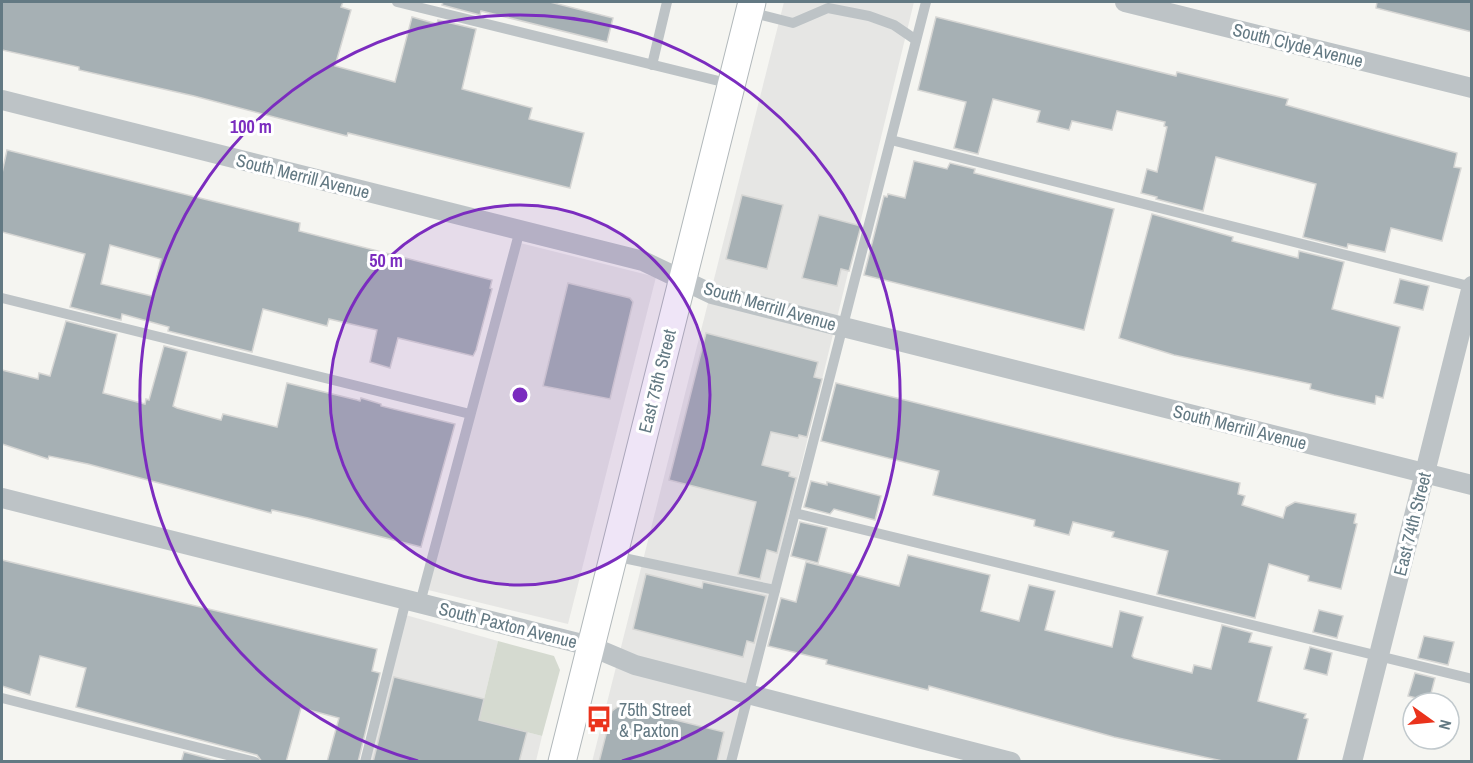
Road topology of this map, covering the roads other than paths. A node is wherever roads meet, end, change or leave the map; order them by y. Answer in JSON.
{"nodes":[{"id":1,"x":397,"y":2,"type":"edge"},
{"id":2,"x":667,"y":2,"type":"edge"},
{"id":3,"x":926,"y":2,"type":"edge"},
{"id":4,"x":1125,"y":2,"type":"edge"},
{"id":5,"x":751,"y":7,"type":"edge"},
{"id":6,"x":916,"y":40,"type":"junction"},
{"id":7,"x":652,"y":65,"type":"junction"},
{"id":8,"x":731,"y":84,"type":"junction"},
{"id":9,"x":1472,"y":88,"type":"edge"},
{"id":10,"x":2,"y":100,"type":"edge"},
{"id":11,"x":891,"y":140,"type":"junction"},
{"id":12,"x":520,"y":230,"type":"junction"},
{"id":13,"x":683,"y":279,"type":"junction"},
{"id":14,"x":1471,"y":286,"type":"edge"},
{"id":15,"x":2,"y":298,"type":"edge"},
{"id":16,"x":843,"y":327,"type":"junction"},
{"id":17,"x":470,"y":414,"type":"junction"},
{"id":18,"x":1424,"y":473,"type":"junction"},
{"id":19,"x":1472,"y":485,"type":"edge"},
{"id":20,"x":2,"y":498,"type":"edge"},
{"id":21,"x":795,"y":513,"type":"junction"},
{"id":22,"x":614,"y":555,"type":"junction"},
{"id":23,"x":775,"y":590,"type":"junction"},
{"id":24,"x":413,"y":602,"type":"junction"},
{"id":25,"x":590,"y":646,"type":"junction"},
{"id":26,"x":1378,"y":656,"type":"junction"},
{"id":27,"x":1472,"y":679,"type":"edge"},
{"id":28,"x":748,"y":696,"type":"junction"},
{"id":29,"x":2,"y":698,"type":"edge"},
{"id":30,"x":255,"y":762,"type":"edge"},
{"id":31,"x":365,"y":762,"type":"edge"},
{"id":32,"x":562,"y":762,"type":"edge"},
{"id":33,"x":732,"y":762,"type":"edge"},
{"id":34,"x":1011,"y":762,"type":"edge"},
{"id":35,"x":1352,"y":762,"type":"edge"}],
"edges":[{"from":1,"to":7,"type":"lane"},
{"from":2,"to":7,"type":"lane"},
{"from":3,"to":6,"type":"lane"},
{"from":4,"to":9,"type":"street","name":"South Clyde Avenue"},
{"from":5,"to":6,"type":"lane"},
{"from":5,"to":8,"type":"main road","name":"East 75th Street"},
{"from":6,"to":11,"type":"lane"},
{"from":7,"to":8,"type":"lane"},
{"from":8,"to":13,"type":"main road","name":"East 75th Street"},
{"from":10,"to":12,"type":"street","name":"South Merrill Avenue"},
{"from":11,"to":14,"type":"lane"},
{"from":11,"to":16,"type":"lane"},
{"from":12,"to":13,"type":"street","name":"South Merrill Avenue"},
{"from":12,"to":17,"type":"lane"},
{"from":13,"to":16,"type":"street","name":"South Merrill Avenue"},
{"from":13,"to":22,"type":"main road","name":"East 75th Street"},
{"from":14,"to":18,"type":"street","name":"East 74th Street"},
{"from":15,"to":17,"type":"lane"},
{"from":16,"to":18,"type":"street","name":"South Merrill Avenue"},
{"from":16,"to":21,"type":"lane"},
{"from":17,"to":24,"type":"lane"},
{"from":18,"to":19,"type":"street","name":"South Merrill Avenue"},
{"from":18,"to":26,"type":"street","name":"East 74th Street"},
{"from":20,"to":24,"type":"street","name":"South Paxton Avenue"},
{"from":21,"to":23,"type":"lane"},
{"from":21,"to":26,"type":"lane"},
{"from":22,"to":23,"type":"lane"},
{"from":22,"to":25,"type":"main road","name":"East 75th Street"},
{"from":23,"to":28,"type":"lane"},
{"from":24,"to":25,"type":"street","name":"South Paxton Avenue"},
{"from":24,"to":31,"type":"lane"},
{"from":25,"to":28,"type":"street","name":"South Paxton Avenue"},
{"from":25,"to":32,"type":"main road","name":"East 75th Street"},
{"from":26,"to":27,"type":"lane"},
{"from":26,"to":35,"type":"street","name":"East 74th Street"},
{"from":28,"to":33,"type":"lane"},
{"from":28,"to":34,"type":"street","name":"South Paxton Avenue"},
{"from":29,"to":30,"type":"lane"}]}
